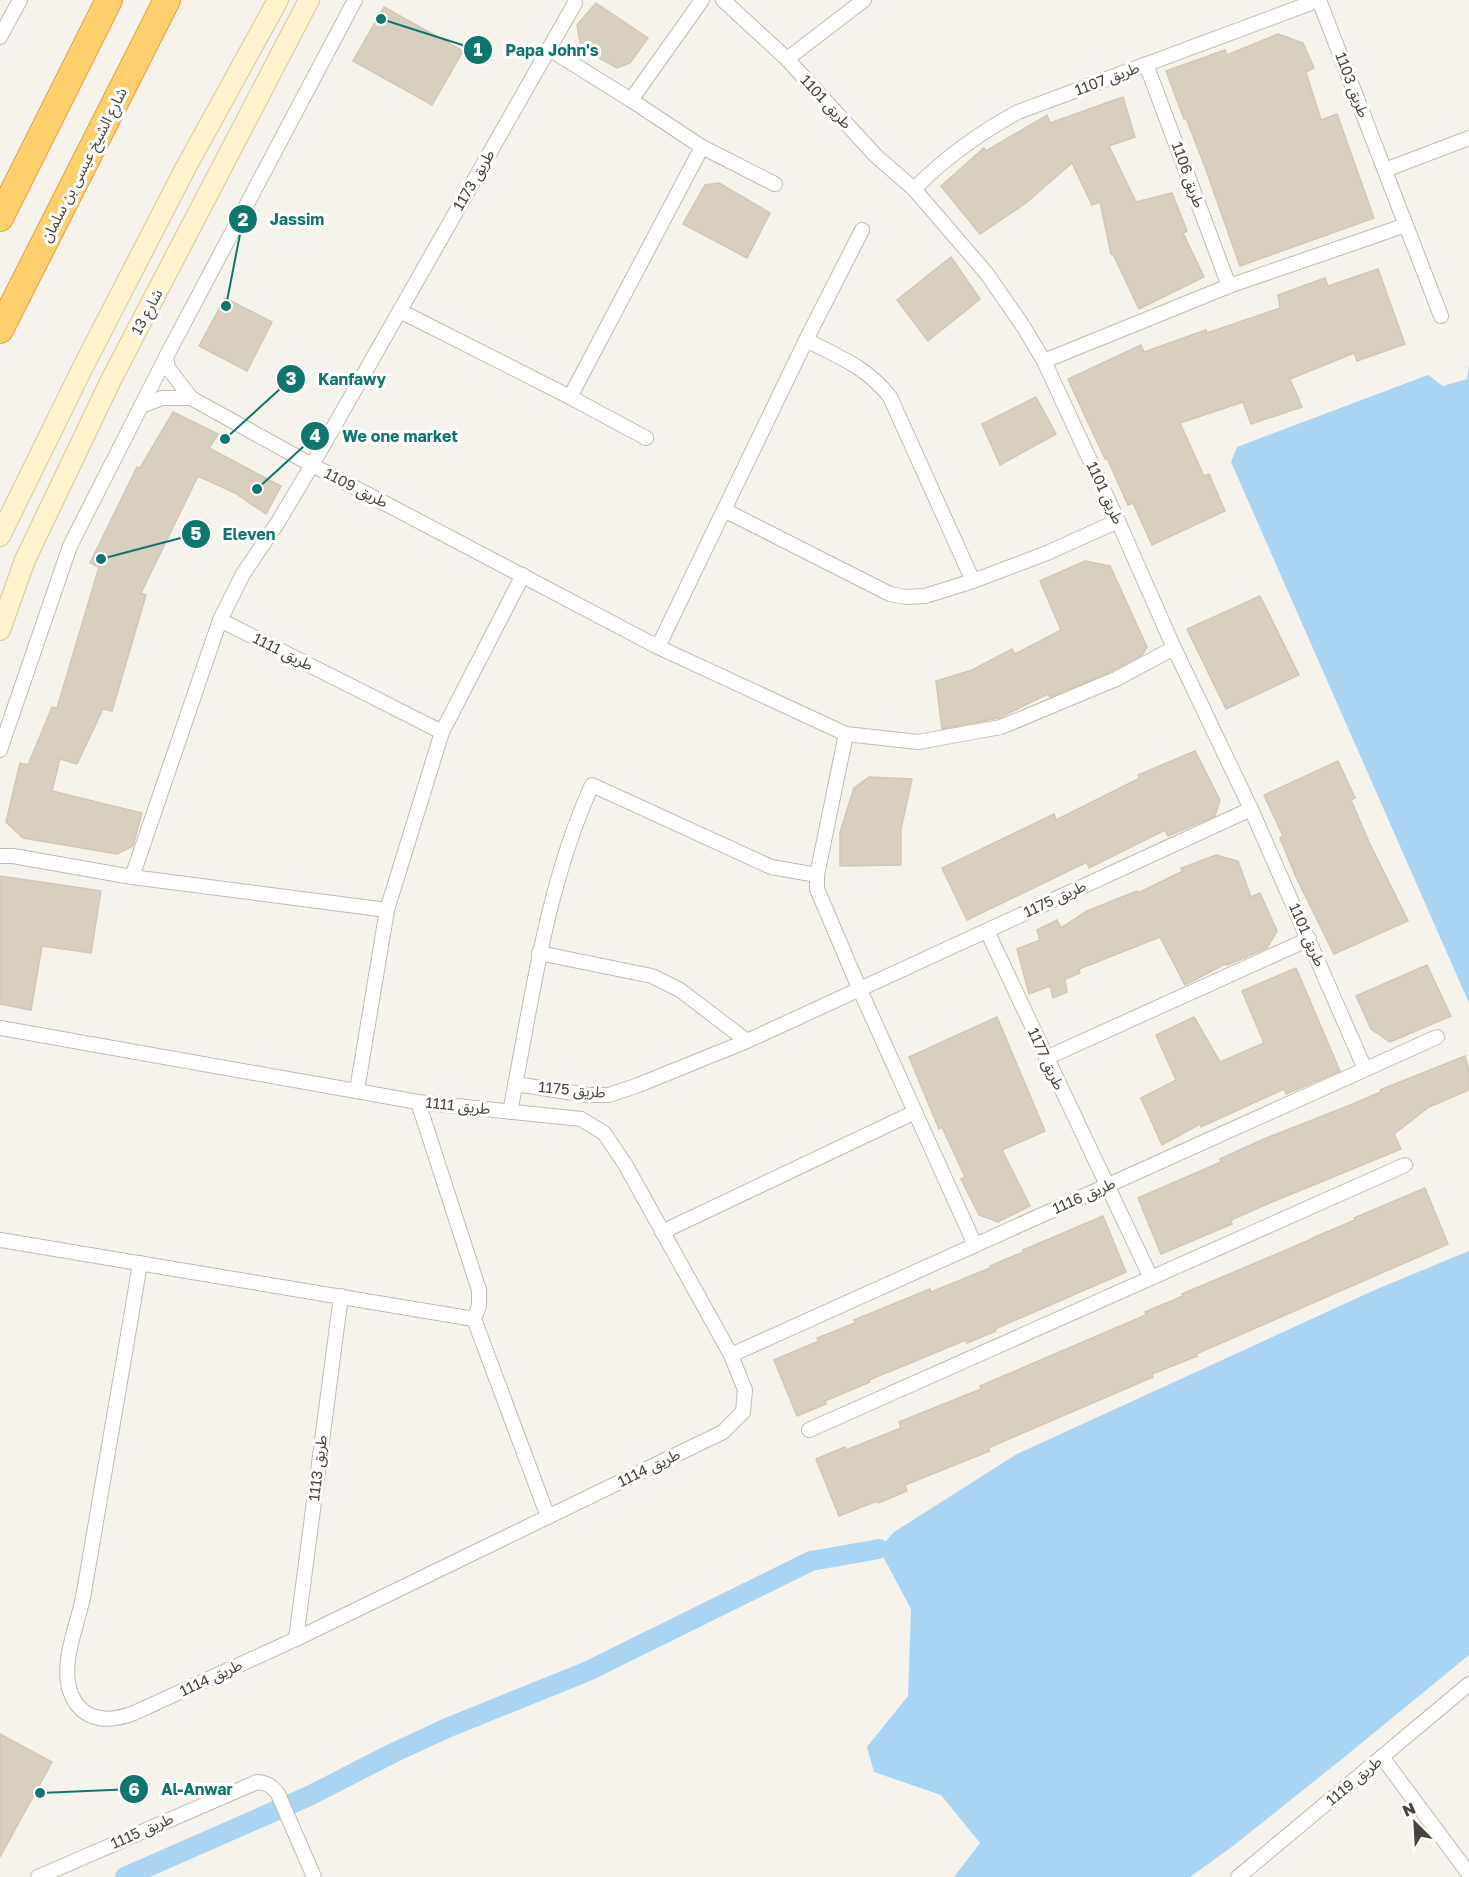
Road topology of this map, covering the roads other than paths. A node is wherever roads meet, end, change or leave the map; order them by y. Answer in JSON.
{"nodes":[{"id":1,"x":20,"y":0,"type":"edge"},
{"id":2,"x":109,"y":0,"type":"edge"},
{"id":3,"x":168,"y":0,"type":"edge"},
{"id":4,"x":278,"y":0,"type":"edge"},
{"id":5,"x":309,"y":0,"type":"edge"},
{"id":6,"x":355,"y":0,"type":"edge"},
{"id":7,"x":702,"y":0,"type":"edge"},
{"id":8,"x":723,"y":0,"type":"edge"},
{"id":9,"x":864,"y":0,"type":"edge"},
{"id":10,"x":1319,"y":0,"type":"edge"},
{"id":11,"x":575,"y":3,"type":"dead end"},
{"id":12,"x":0,"y":37,"type":"edge"},
{"id":13,"x":549,"y":49,"type":"junction"},
{"id":14,"x":787,"y":59,"type":"junction"},
{"id":15,"x":1146,"y":64,"type":"junction"},
{"id":16,"x":631,"y":99,"type":"junction"},
{"id":17,"x":1469,"y":138,"type":"edge"},
{"id":18,"x":702,"y":147,"type":"junction"},
{"id":19,"x":1385,"y":170,"type":"junction"},
{"id":20,"x":775,"y":184,"type":"dead end"},
{"id":21,"x":914,"y":189,"type":"junction"},
{"id":22,"x":0,"y":218,"type":"edge"},
{"id":23,"x":1406,"y":225,"type":"junction"},
{"id":24,"x":862,"y":230,"type":"dead end"},
{"id":25,"x":1229,"y":286,"type":"junction"},
{"id":26,"x":400,"y":311,"type":"junction"},
{"id":27,"x":1441,"y":316,"type":"dead end"},
{"id":28,"x":0,"y":330,"type":"edge"},
{"id":29,"x":806,"y":340,"type":"junction"},
{"id":30,"x":166,"y":357,"type":"junction"},
{"id":31,"x":1044,"y":361,"type":"junction"},
{"id":32,"x":570,"y":397,"type":"junction"},
{"id":33,"x":190,"y":398,"type":"junction"},
{"id":34,"x":141,"y":406,"type":"junction"},
{"id":35,"x":646,"y":438,"type":"dead end"},
{"id":36,"x":312,"y":465,"type":"junction"},
{"id":37,"x":724,"y":510,"type":"junction"},
{"id":38,"x":1118,"y":520,"type":"junction"},
{"id":39,"x":0,"y":536,"type":"edge"},
{"id":40,"x":523,"y":574,"type":"junction"},
{"id":41,"x":973,"y":581,"type":"junction"},
{"id":42,"x":220,"y":620,"type":"junction"},
{"id":43,"x":0,"y":630,"type":"edge"},
{"id":44,"x":658,"y":647,"type":"junction"},
{"id":45,"x":1174,"y":648,"type":"junction"},
{"id":46,"x":442,"y":732,"type":"junction"},
{"id":47,"x":846,"y":734,"type":"junction"},
{"id":48,"x":0,"y":750,"type":"edge"},
{"id":49,"x":1251,"y":809,"type":"junction"},
{"id":50,"x":0,"y":848,"type":"edge"},
{"id":51,"x":6,"y":856,"type":"edge"},
{"id":52,"x":817,"y":875,"type":"junction"},
{"id":53,"x":132,"y":876,"type":"junction"},
{"id":54,"x":387,"y":910,"type":"junction"},
{"id":55,"x":987,"y":931,"type":"junction"},
{"id":56,"x":1309,"y":939,"type":"junction"},
{"id":57,"x":539,"y":953,"type":"junction"},
{"id":58,"x":860,"y":990,"type":"junction"},
{"id":59,"x":0,"y":1029,"type":"edge"},
{"id":60,"x":1437,"y":1037,"type":"dead end"},
{"id":61,"x":747,"y":1041,"type":"junction"},
{"id":62,"x":1046,"y":1058,"type":"junction"},
{"id":63,"x":1365,"y":1069,"type":"junction"},
{"id":64,"x":515,"y":1084,"type":"junction"},
{"id":65,"x":357,"y":1090,"type":"junction"},
{"id":66,"x":418,"y":1102,"type":"junction"},
{"id":67,"x":510,"y":1112,"type":"junction"},
{"id":68,"x":915,"y":1112,"type":"junction"},
{"id":69,"x":1405,"y":1165,"type":"dead end"},
{"id":70,"x":1107,"y":1186,"type":"junction"},
{"id":71,"x":663,"y":1232,"type":"junction"},
{"id":72,"x":0,"y":1240,"type":"edge"},
{"id":73,"x":975,"y":1245,"type":"junction"},
{"id":74,"x":140,"y":1263,"type":"junction"},
{"id":75,"x":1151,"y":1278,"type":"junction"},
{"id":76,"x":341,"y":1296,"type":"junction"},
{"id":77,"x":474,"y":1319,"type":"junction"},
{"id":78,"x":731,"y":1355,"type":"junction"},
{"id":79,"x":743,"y":1412,"type":"joint"},
{"id":80,"x":809,"y":1430,"type":"dead end"},
{"id":81,"x":548,"y":1517,"type":"junction"},
{"id":82,"x":296,"y":1639,"type":"junction"},
{"id":83,"x":1469,"y":1684,"type":"edge"},
{"id":84,"x":1382,"y":1757,"type":"junction"},
{"id":85,"x":1469,"y":1874,"type":"edge"},
{"id":86,"x":38,"y":1877,"type":"edge"},
{"id":87,"x":314,"y":1877,"type":"edge"},
{"id":88,"x":1238,"y":1877,"type":"edge"}],
"edges":[{"from":1,"to":12,"type":"street"},
{"from":2,"to":22,"type":"highway"},
{"from":3,"to":28,"type":"highway","name":"شارع الشيخ عيسى بن سلمان"},
{"from":4,"to":39,"type":"street"},
{"from":5,"to":43,"type":"street","name":"شارع 13"},
{"from":6,"to":30,"type":"street"},
{"from":7,"to":16,"type":"street"},
{"from":8,"to":14,"type":"street","name":"طريق 1101"},
{"from":9,"to":14,"type":"street"},
{"from":10,"to":15,"type":"street","name":"طريق 1107"},
{"from":10,"to":19,"type":"street","name":"طريق 1103"},
{"from":11,"to":13,"type":"street","name":"طريق 1173"},
{"from":13,"to":16,"type":"street"},
{"from":13,"to":26,"type":"street","name":"طريق 1173"},
{"from":14,"to":21,"type":"street","name":"طريق 1101"},
{"from":15,"to":21,"type":"street","name":"طريق 1107"},
{"from":15,"to":25,"type":"street","name":"طريق 1106"},
{"from":16,"to":18,"type":"street"},
{"from":17,"to":19,"type":"street"},
{"from":18,"to":20,"type":"street"},
{"from":18,"to":32,"type":"street"},
{"from":19,"to":23,"type":"street","name":"طريق 1103"},
{"from":21,"to":31,"type":"street","name":"طريق 1101"},
{"from":23,"to":25,"type":"street"},
{"from":23,"to":27,"type":"street","name":"طريق 1103"},
{"from":24,"to":29,"type":"street"},
{"from":25,"to":31,"type":"street"},
{"from":26,"to":32,"type":"street"},
{"from":26,"to":36,"type":"street","name":"طريق 1173"},
{"from":29,"to":37,"type":"street"},
{"from":29,"to":41,"type":"street"},
{"from":30,"to":33,"type":"street","name":"طريق 1109"},
{"from":30,"to":34,"type":"street"},
{"from":31,"to":38,"type":"street","name":"طريق 1101"},
{"from":32,"to":35,"type":"street"},
{"from":33,"to":34,"type":"street"},
{"from":33,"to":36,"type":"street","name":"طريق 1109"},
{"from":34,"to":48,"type":"street"},
{"from":36,"to":40,"type":"street","name":"طريق 1109"},
{"from":36,"to":42,"type":"street","name":"طريق 1173"},
{"from":37,"to":41,"type":"street"},
{"from":37,"to":44,"type":"street"},
{"from":38,"to":41,"type":"street"},
{"from":38,"to":45,"type":"street","name":"طريق 1101"},
{"from":40,"to":44,"type":"street","name":"طريق 1109"},
{"from":40,"to":46,"type":"street"},
{"from":42,"to":46,"type":"street","name":"طريق 1111"},
{"from":42,"to":53,"type":"street","name":"طريق 1173"},
{"from":44,"to":47,"type":"street","name":"طريق 1109"},
{"from":45,"to":47,"type":"street","name":"طريق 1109"},
{"from":45,"to":49,"type":"street","name":"طريق 1101"},
{"from":46,"to":54,"type":"street"},
{"from":47,"to":52,"type":"street"},
{"from":49,"to":55,"type":"street","name":"طريق 1175"},
{"from":49,"to":56,"type":"street","name":"طريق 1101"},
{"from":50,"to":51,"type":"street"},
{"from":51,"to":53,"type":"street"},
{"from":52,"to":57,"type":"street"},
{"from":52,"to":58,"type":"street"},
{"from":53,"to":54,"type":"street"},
{"from":54,"to":65,"type":"street"},
{"from":55,"to":58,"type":"street","name":"طريق 1175"},
{"from":55,"to":62,"type":"street","name":"طريق 1177"},
{"from":56,"to":62,"type":"street"},
{"from":56,"to":63,"type":"street","name":"طريق 1101"},
{"from":57,"to":61,"type":"street"},
{"from":57,"to":64,"type":"street"},
{"from":58,"to":61,"type":"street","name":"طريق 1175"},
{"from":58,"to":68,"type":"street"},
{"from":59,"to":65,"type":"street","name":"طريق 1111"},
{"from":60,"to":63,"type":"street","name":"طريق 1116"},
{"from":61,"to":64,"type":"street","name":"طريق 1175"},
{"from":62,"to":70,"type":"street","name":"طريق 1177"},
{"from":63,"to":70,"type":"street","name":"طريق 1116"},
{"from":64,"to":67,"type":"street"},
{"from":65,"to":66,"type":"street","name":"طريق 1111"},
{"from":66,"to":67,"type":"street","name":"طريق 1111"},
{"from":66,"to":77,"type":"street"},
{"from":67,"to":71,"type":"street","name":"طريق 1111"},
{"from":68,"to":71,"type":"street"},
{"from":68,"to":73,"type":"street"},
{"from":69,"to":75,"type":"street"},
{"from":70,"to":73,"type":"street","name":"طريق 1116"},
{"from":70,"to":75,"type":"street","name":"طريق 1177"},
{"from":71,"to":78,"type":"street","name":"طريق 1111"},
{"from":72,"to":74,"type":"street"},
{"from":73,"to":78,"type":"street","name":"طريق 1116"},
{"from":74,"to":76,"type":"street"},
{"from":74,"to":82,"type":"street","name":"طريق 1114"},
{"from":75,"to":80,"type":"street"},
{"from":76,"to":77,"type":"street"},
{"from":76,"to":82,"type":"street","name":"طريق 1113"},
{"from":77,"to":81,"type":"street"},
{"from":78,"to":79,"type":"street","name":"طريق 1111"},
{"from":79,"to":81,"type":"street","name":"طريق 1114"},
{"from":81,"to":82,"type":"street","name":"طريق 1114"},
{"from":83,"to":84,"type":"street","name":"طريق 1119"},
{"from":84,"to":85,"type":"street"},
{"from":84,"to":88,"type":"street","name":"طريق 1119"},
{"from":86,"to":87,"type":"street","name":"طريق 1115"}]}
